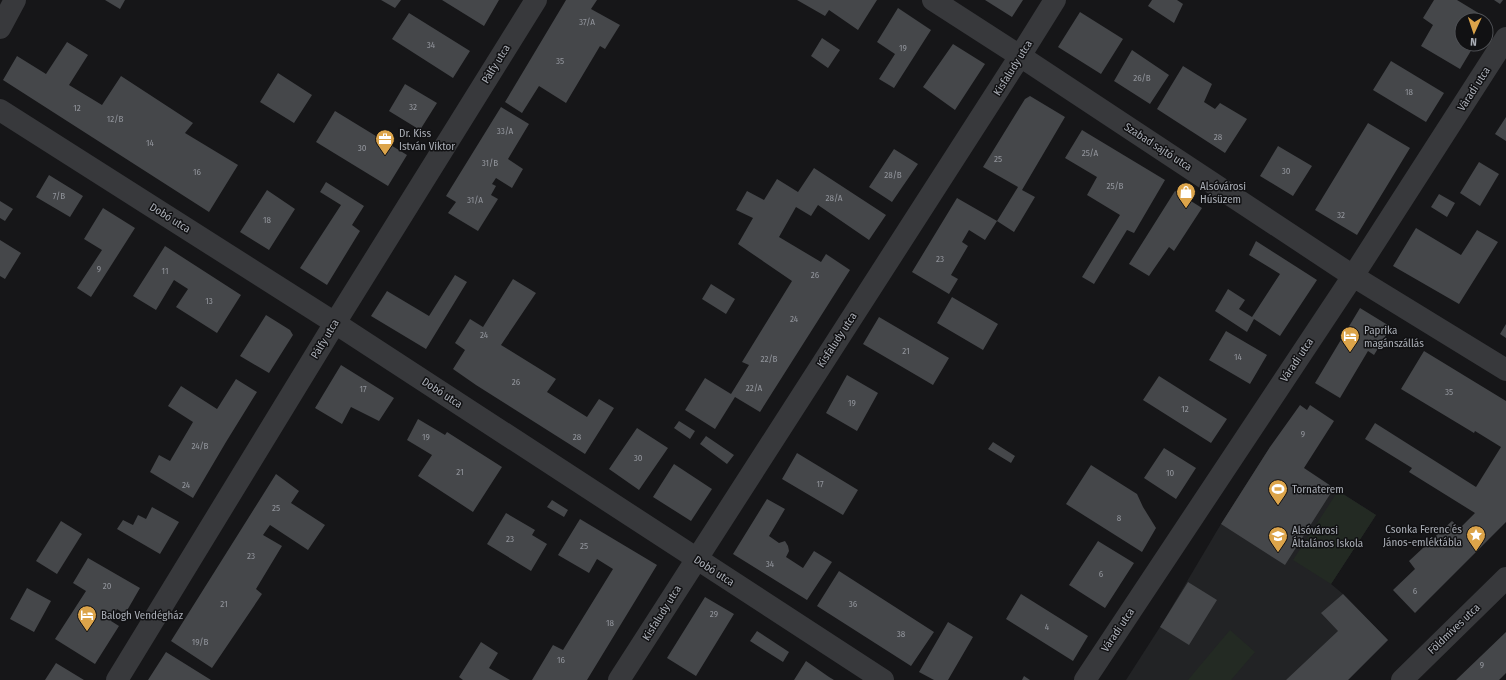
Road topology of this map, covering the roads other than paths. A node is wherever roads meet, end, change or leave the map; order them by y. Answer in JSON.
{"nodes":[{"id":1,"x":16,"y":0,"type":"edge"},
{"id":2,"x":536,"y":0,"type":"edge"},
{"id":3,"x":933,"y":0,"type":"edge"},
{"id":4,"x":1055,"y":0,"type":"edge"},
{"id":5,"x":0,"y":28,"type":"edge"},
{"id":6,"x":1506,"y":38,"type":"edge"},
{"id":7,"x":1020,"y":56,"type":"junction"},
{"id":8,"x":0,"y":110,"type":"edge"},
{"id":9,"x":1353,"y":276,"type":"junction"},
{"id":10,"x":335,"y":323,"type":"junction"},
{"id":11,"x":1506,"y":370,"type":"edge"},
{"id":12,"x":696,"y":559,"type":"junction"},
{"id":13,"x":1506,"y":578,"type":"edge"},
{"id":14,"x":117,"y":680,"type":"edge"},
{"id":15,"x":619,"y":680,"type":"edge"},
{"id":16,"x":883,"y":680,"type":"edge"},
{"id":17,"x":1085,"y":680,"type":"edge"},
{"id":18,"x":1402,"y":680,"type":"edge"}],
"edges":[{"from":1,"to":5,"type":"street"},
{"from":2,"to":10,"type":"street","name":"Pálfy utca"},
{"from":3,"to":7,"type":"street","name":"Szabad sajtó utca"},
{"from":4,"to":7,"type":"street","name":"Kisfaludy utca"},
{"from":6,"to":9,"type":"street","name":"Váradi utca"},
{"from":7,"to":9,"type":"street","name":"Szabad sajtó utca"},
{"from":7,"to":12,"type":"street","name":"Kisfaludy utca"},
{"from":8,"to":10,"type":"street","name":"Dobó utca"},
{"from":9,"to":11,"type":"street","name":"Szabad sajtó utca"},
{"from":9,"to":17,"type":"street","name":"Váradi utca"},
{"from":10,"to":12,"type":"street","name":"Dobó utca"},
{"from":10,"to":14,"type":"street","name":"Pálfy utca"},
{"from":12,"to":15,"type":"street","name":"Kisfaludy utca"},
{"from":12,"to":16,"type":"street","name":"Dobó utca"},
{"from":13,"to":18,"type":"street","name":"Földmíves utca"}]}
